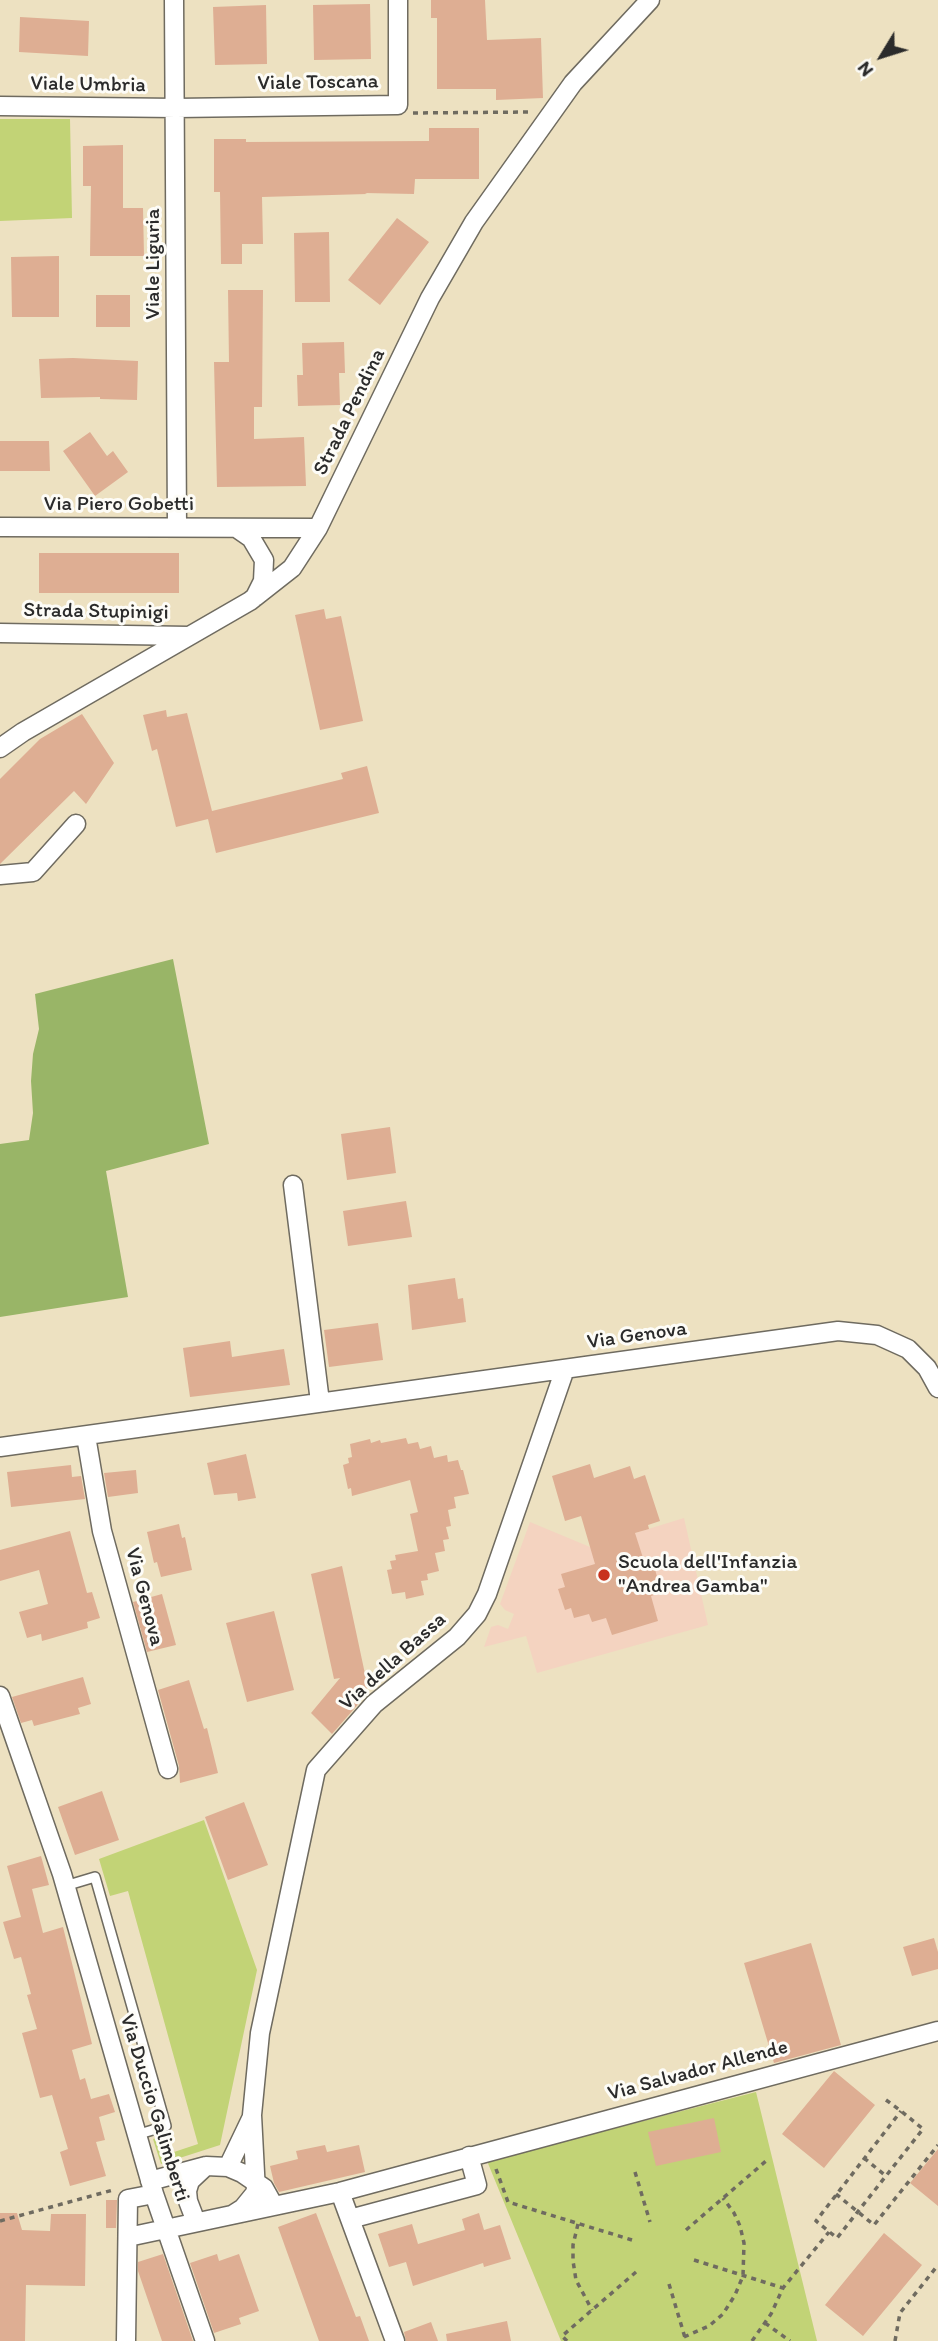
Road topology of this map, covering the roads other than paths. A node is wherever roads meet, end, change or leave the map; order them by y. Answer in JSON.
{"nodes":[{"id":1,"x":174,"y":0,"type":"edge"},
{"id":2,"x":398,"y":0,"type":"edge"},
{"id":3,"x":650,"y":0,"type":"edge"},
{"id":4,"x":0,"y":106,"type":"edge"},
{"id":5,"x":176,"y":108,"type":"junction"},
{"id":6,"x":0,"y":527,"type":"edge"},
{"id":7,"x":177,"y":527,"type":"junction"},
{"id":8,"x":318,"y":528,"type":"junction"},
{"id":9,"x":238,"y":529,"type":"junction"},
{"id":10,"x":254,"y":598,"type":"junction"},
{"id":11,"x":0,"y":633,"type":"edge"},
{"id":12,"x":191,"y":636,"type":"junction"},
{"id":13,"x":0,"y":748,"type":"edge"},
{"id":14,"x":76,"y":824,"type":"dead end"},
{"id":15,"x":0,"y":875,"type":"edge"},
{"id":16,"x":293,"y":1185,"type":"dead end"},
{"id":17,"x":565,"y":1368,"type":"junction"},
{"id":18,"x":938,"y":1388,"type":"edge"},
{"id":19,"x":320,"y":1402,"type":"junction"},
{"id":20,"x":86,"y":1436,"type":"junction"},
{"id":21,"x":0,"y":1447,"type":"edge"},
{"id":22,"x":0,"y":1696,"type":"edge"},
{"id":23,"x":167,"y":1769,"type":"dead end"},
{"id":24,"x":65,"y":1886,"type":"junction"},
{"id":25,"x":938,"y":2031,"type":"edge"},
{"id":26,"x":252,"y":2115,"type":"junction"},
{"id":27,"x":136,"y":2135,"type":"junction"},
{"id":28,"x":479,"y":2153,"type":"junction"},
{"id":29,"x":206,"y":2166,"type":"junction"},
{"id":30,"x":228,"y":2167,"type":"junction"},
{"id":31,"x":257,"y":2182,"type":"junction"},
{"id":32,"x":152,"y":2187,"type":"junction"},
{"id":33,"x":340,"y":2192,"type":"junction"},
{"id":34,"x":274,"y":2206,"type":"junction"},
{"id":35,"x":232,"y":2215,"type":"junction"},
{"id":36,"x":350,"y":2219,"type":"junction"},
{"id":37,"x":196,"y":2222,"type":"junction"},
{"id":38,"x":167,"y":2228,"type":"junction"},
{"id":39,"x":128,"y":2237,"type":"junction"},
{"id":40,"x":127,"y":2341,"type":"edge"},
{"id":41,"x":205,"y":2341,"type":"edge"},
{"id":42,"x":395,"y":2341,"type":"edge"}],
"edges":[{"from":1,"to":5,"type":"street","name":"Viale Liguria"},
{"from":2,"to":5,"type":"street","name":"Viale Toscana"},
{"from":3,"to":8,"type":"street","name":"Strada Pendina"},
{"from":4,"to":5,"type":"street","name":"Viale Umbria"},
{"from":5,"to":7,"type":"street","name":"Viale Liguria"},
{"from":6,"to":7,"type":"street","name":"Via Piero Gobetti"},
{"from":7,"to":9,"type":"street","name":"Via Piero Gobetti"},
{"from":8,"to":9,"type":"street","name":"Via Piero Gobetti"},
{"from":8,"to":10,"type":"street","name":"Strada Pendina"},
{"from":9,"to":10,"type":"street"},
{"from":10,"to":12,"type":"street","name":"Strada Pendina"},
{"from":11,"to":12,"type":"street","name":"Strada Stupinigi"},
{"from":12,"to":13,"type":"street","name":"Strada Pendina"},
{"from":14,"to":15,"type":"street"},
{"from":16,"to":19,"type":"street"},
{"from":17,"to":18,"type":"street","name":"Via Genova"},
{"from":17,"to":19,"type":"street","name":"Via Genova"},
{"from":17,"to":26,"type":"street","name":"Via della Bassa"},
{"from":19,"to":20,"type":"street","name":"Via Genova"},
{"from":20,"to":21,"type":"street","name":"Via Genova"},
{"from":20,"to":23,"type":"street","name":"Via Genova"},
{"from":22,"to":24,"type":"street"},
{"from":24,"to":27,"type":"street","name":"Via Duccio Galimberti"},
{"from":24,"to":27,"type":"lane"},
{"from":25,"to":28,"type":"street","name":"Via Salvador Allende"},
{"from":26,"to":30,"type":"street","name":"Via della Bassa"},
{"from":26,"to":31,"type":"street","name":"Via della Bassa"},
{"from":27,"to":32,"type":"street","name":"Via Duccio Galimberti"},
{"from":28,"to":33,"type":"street","name":"Via Salvador Allende"},
{"from":28,"to":36,"type":"street"},
{"from":29,"to":30,"type":"street"},
{"from":29,"to":32,"type":"street"},
{"from":29,"to":37,"type":"street"},
{"from":30,"to":31,"type":"street"},
{"from":31,"to":34,"type":"street"},
{"from":31,"to":35,"type":"street"},
{"from":32,"to":38,"type":"street","name":"Via Duccio Galimberti"},
{"from":32,"to":39,"type":"street"},
{"from":33,"to":34,"type":"street","name":"Via Salvador Allende"},
{"from":33,"to":36,"type":"street"},
{"from":34,"to":35,"type":"street","name":"Via Salvador Allende"},
{"from":35,"to":37,"type":"street"},
{"from":36,"to":42,"type":"street"},
{"from":37,"to":38,"type":"street"},
{"from":38,"to":39,"type":"street"},
{"from":38,"to":41,"type":"street","name":"Via Duccio Galimberti"},
{"from":39,"to":40,"type":"street"}]}
